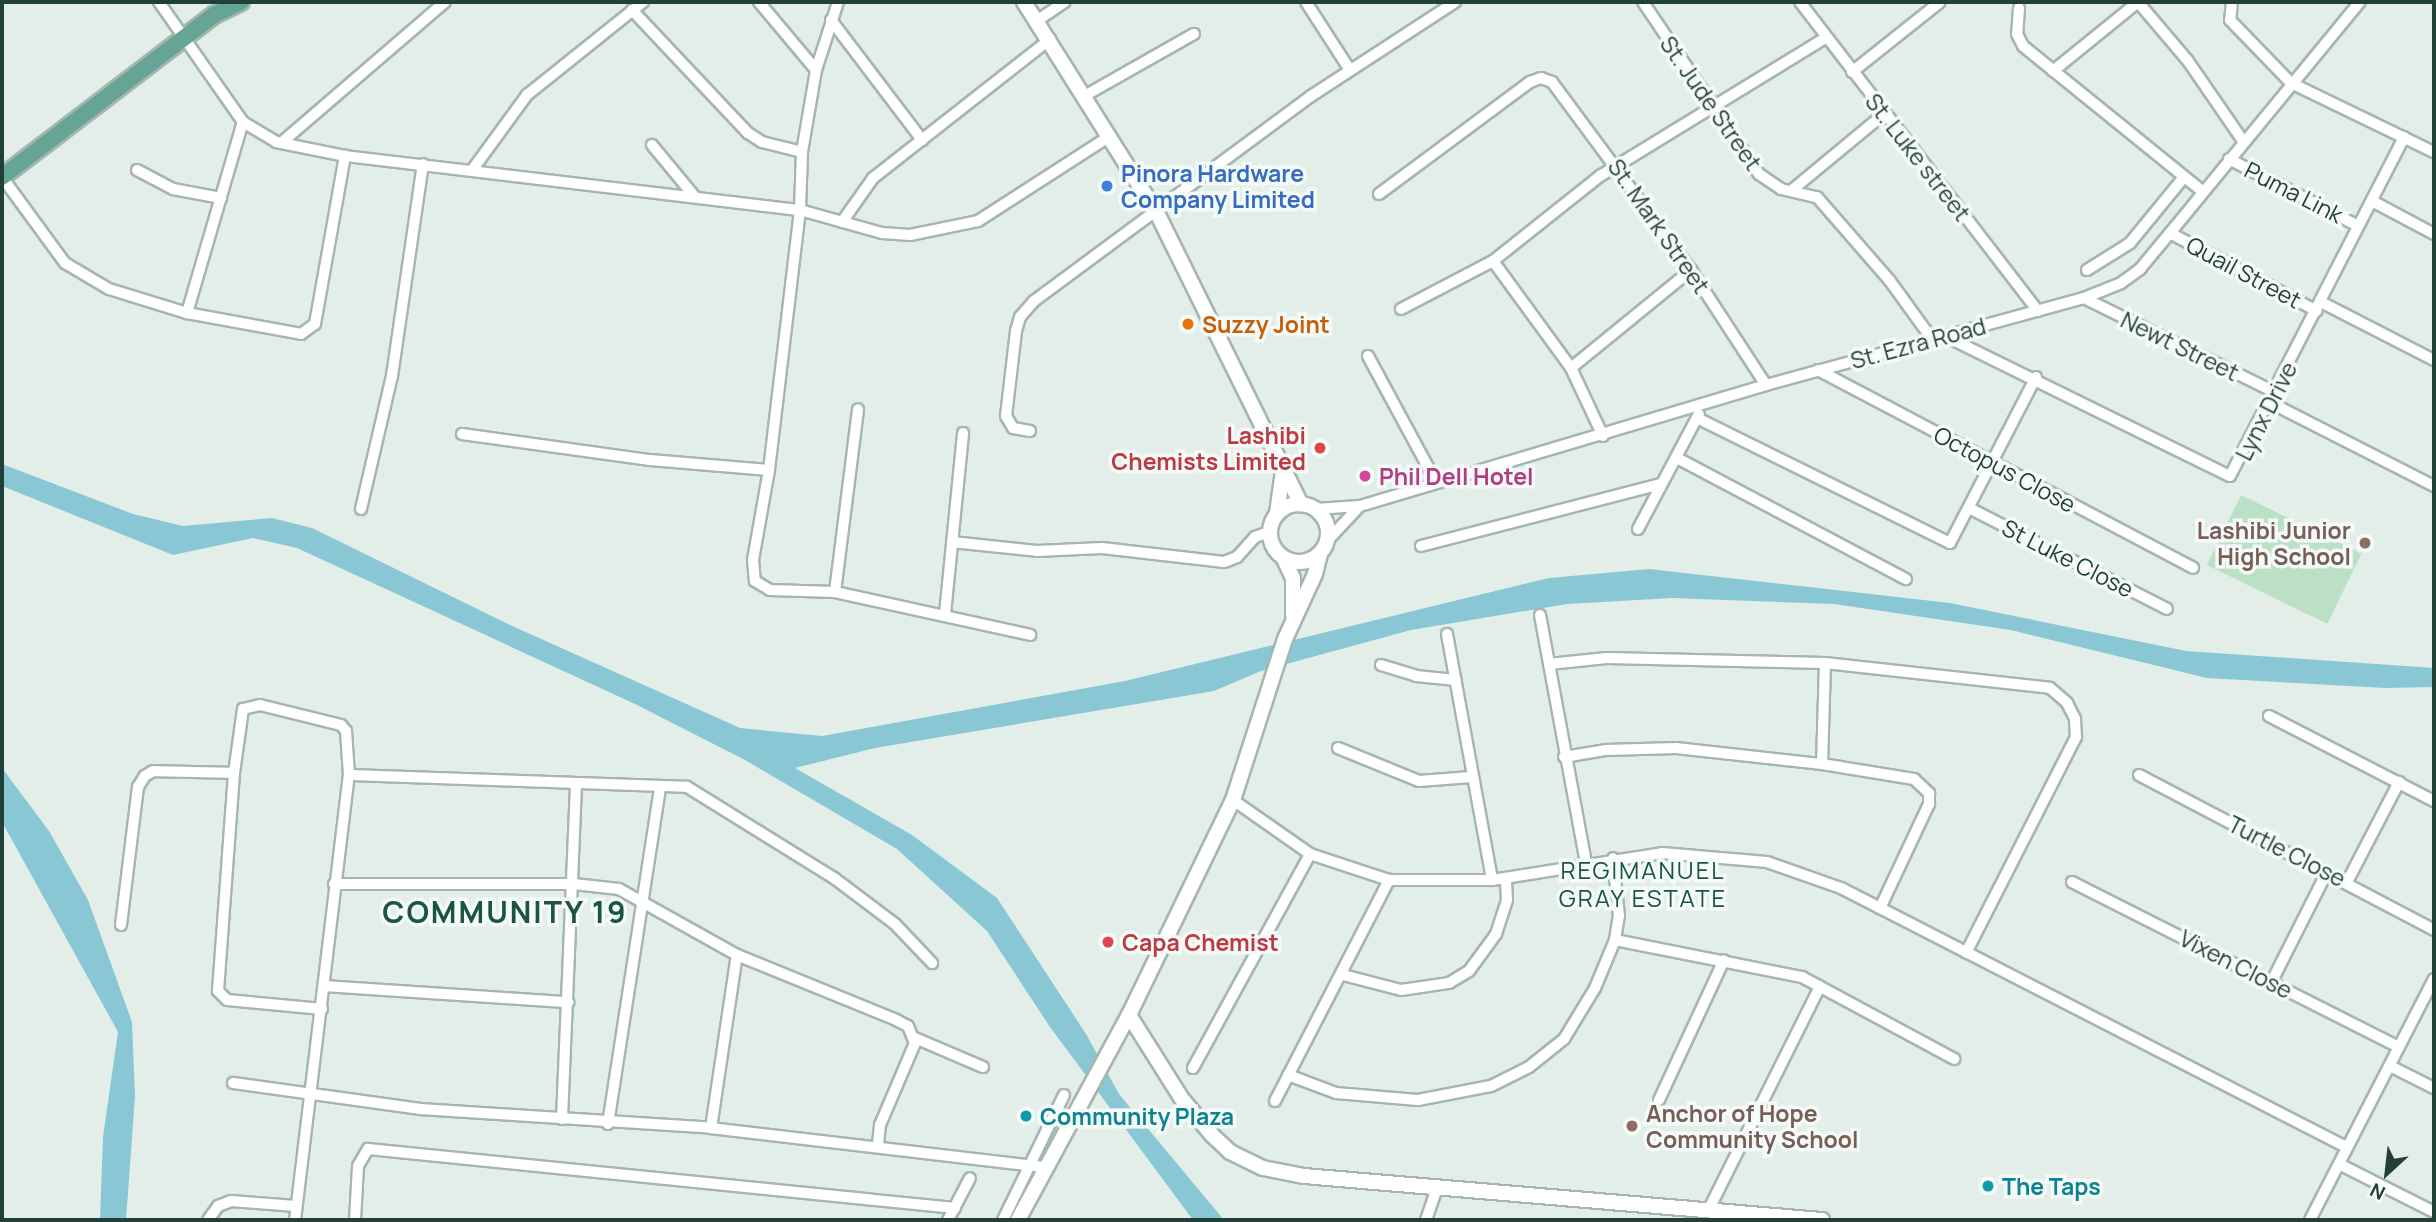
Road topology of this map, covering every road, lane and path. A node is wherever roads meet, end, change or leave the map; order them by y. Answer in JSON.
{"nodes":[{"id":1,"x":159,"y":2,"type":"edge"},
{"id":2,"x":445,"y":2,"type":"edge"},
{"id":3,"x":643,"y":2,"type":"edge"},
{"id":4,"x":759,"y":2,"type":"edge"},
{"id":5,"x":838,"y":2,"type":"edge"},
{"id":6,"x":1024,"y":2,"type":"edge"},
{"id":7,"x":1065,"y":2,"type":"edge"},
{"id":8,"x":1306,"y":2,"type":"edge"},
{"id":9,"x":1455,"y":2,"type":"edge"},
{"id":10,"x":1643,"y":2,"type":"edge"},
{"id":11,"x":1800,"y":2,"type":"edge"},
{"id":12,"x":1940,"y":2,"type":"edge"},
{"id":13,"x":2138,"y":2,"type":"edge"},
{"id":14,"x":2232,"y":2,"type":"edge"},
{"id":15,"x":2360,"y":2,"type":"edge"},
{"id":16,"x":229,"y":5,"type":"edge"},
{"id":17,"x":2019,"y":8,"type":"dead end"},
{"id":18,"x":632,"y":10,"type":"junction"},
{"id":19,"x":831,"y":20,"type":"junction"},
{"id":20,"x":1038,"y":20,"type":"junction"},
{"id":21,"x":1194,"y":34,"type":"dead end"},
{"id":22,"x":1825,"y":38,"type":"junction"},
{"id":23,"x":184,"y":39,"type":"junction"},
{"id":24,"x":1049,"y":39,"type":"junction"},
{"id":25,"x":816,"y":70,"type":"junction"},
{"id":26,"x":1350,"y":70,"type":"junction"},
{"id":27,"x":2053,"y":71,"type":"junction"},
{"id":28,"x":1852,"y":72,"type":"junction"},
{"id":29,"x":2291,"y":82,"type":"junction"},
{"id":30,"x":1086,"y":95,"type":"junction"},
{"id":31,"x":1711,"y":107,"type":"junction"},
{"id":32,"x":1885,"y":113,"type":"junction"},
{"id":33,"x":243,"y":122,"type":"junction"},
{"id":34,"x":1110,"y":136,"type":"junction"},
{"id":35,"x":2404,"y":136,"type":"junction"},
{"id":36,"x":922,"y":140,"type":"junction"},
{"id":37,"x":2243,"y":141,"type":"junction"},
{"id":38,"x":281,"y":143,"type":"junction"},
{"id":39,"x":652,"y":145,"type":"dead end"},
{"id":40,"x":802,"y":152,"type":"junction"},
{"id":41,"x":2434,"y":152,"type":"edge"},
{"id":42,"x":345,"y":156,"type":"junction"},
{"id":43,"x":2229,"y":159,"type":"junction"},
{"id":44,"x":423,"y":164,"type":"junction"},
{"id":45,"x":1616,"y":166,"type":"junction"},
{"id":46,"x":473,"y":169,"type":"junction"},
{"id":47,"x":137,"y":170,"type":"dead end"},
{"id":48,"x":2,"y":177,"type":"edge"},
{"id":49,"x":2184,"y":177,"type":"junction"},
{"id":50,"x":1792,"y":190,"type":"junction"},
{"id":51,"x":2202,"y":191,"type":"junction"},
{"id":52,"x":1379,"y":194,"type":"dead end"},
{"id":53,"x":695,"y":197,"type":"junction"},
{"id":54,"x":221,"y":198,"type":"junction"},
{"id":55,"x":2372,"y":201,"type":"junction"},
{"id":56,"x":800,"y":211,"type":"junction"},
{"id":57,"x":1157,"y":213,"type":"junction"},
{"id":58,"x":842,"y":222,"type":"junction"},
{"id":59,"x":2358,"y":226,"type":"junction"},
{"id":60,"x":2170,"y":233,"type":"junction"},
{"id":61,"x":2434,"y":234,"type":"edge"},
{"id":62,"x":1493,"y":261,"type":"junction"},
{"id":63,"x":1691,"y":270,"type":"junction"},
{"id":64,"x":2087,"y":270,"type":"dead end"},
{"id":65,"x":2084,"y":298,"type":"junction"},
{"id":66,"x":2319,"y":307,"type":"junction"},
{"id":67,"x":1401,"y":309,"type":"dead end"},
{"id":68,"x":2038,"y":311,"type":"junction"},
{"id":69,"x":187,"y":313,"type":"junction"},
{"id":70,"x":1947,"y":337,"type":"junction"},
{"id":71,"x":1932,"y":339,"type":"junction"},
{"id":72,"x":1368,"y":356,"type":"dead end"},
{"id":73,"x":2434,"y":360,"type":"edge"},
{"id":74,"x":1572,"y":368,"type":"junction"},
{"id":75,"x":1818,"y":370,"type":"junction"},
{"id":76,"x":2036,"y":377,"type":"junction"},
{"id":77,"x":1766,"y":385,"type":"junction"},
{"id":78,"x":2273,"y":398,"type":"junction"},
{"id":79,"x":1702,"y":405,"type":"junction"},
{"id":80,"x":858,"y":409,"type":"dead end"},
{"id":81,"x":1697,"y":418,"type":"junction"},
{"id":82,"x":1030,"y":431,"type":"dead end"},
{"id":83,"x":963,"y":433,"type":"dead end"},
{"id":84,"x":462,"y":434,"type":"dead end"},
{"id":85,"x":1604,"y":436,"type":"junction"},
{"id":86,"x":1677,"y":458,"type":"junction"},
{"id":87,"x":1993,"y":463,"type":"junction"},
{"id":88,"x":769,"y":470,"type":"junction"},
{"id":89,"x":1283,"y":471,"type":"junction"},
{"id":90,"x":1436,"y":482,"type":"junction"},
{"id":91,"x":1661,"y":484,"type":"junction"},
{"id":92,"x":2434,"y":486,"type":"edge"},
{"id":93,"x":1308,"y":506,"type":"junction"},
{"id":94,"x":1360,"y":506,"type":"junction"},
{"id":95,"x":1969,"y":508,"type":"junction"},
{"id":96,"x":361,"y":509,"type":"dead end"},
{"id":97,"x":1278,"y":513,"type":"junction"},
{"id":98,"x":1638,"y":529,"type":"dead end"},
{"id":99,"x":1269,"y":532,"type":"junction"},
{"id":100,"x":951,"y":542,"type":"junction"},
{"id":101,"x":1420,"y":546,"type":"dead end"},
{"id":102,"x":1324,"y":547,"type":"junction"},
{"id":103,"x":1284,"y":559,"type":"junction"},
{"id":104,"x":2193,"y":568,"type":"dead end"},
{"id":105,"x":1906,"y":579,"type":"dead end"},
{"id":106,"x":835,"y":592,"type":"junction"},
{"id":107,"x":2167,"y":609,"type":"dead end"},
{"id":108,"x":945,"y":614,"type":"junction"},
{"id":109,"x":1540,"y":615,"type":"dead end"},
{"id":110,"x":1293,"y":618,"type":"junction"},
{"id":111,"x":1447,"y":634,"type":"dead end"},
{"id":112,"x":1030,"y":635,"type":"dead end"},
{"id":113,"x":1825,"y":663,"type":"junction"},
{"id":114,"x":1549,"y":664,"type":"junction"},
{"id":115,"x":1381,"y":665,"type":"dead end"},
{"id":116,"x":1456,"y":680,"type":"junction"},
{"id":117,"x":2269,"y":716,"type":"dead end"},
{"id":118,"x":1338,"y":748,"type":"dead end"},
{"id":119,"x":1564,"y":757,"type":"junction"},
{"id":120,"x":1822,"y":764,"type":"junction"},
{"id":121,"x":234,"y":773,"type":"junction"},
{"id":122,"x":349,"y":775,"type":"junction"},
{"id":123,"x":2140,"y":775,"type":"dead end"},
{"id":124,"x":1471,"y":777,"type":"junction"},
{"id":125,"x":2399,"y":782,"type":"junction"},
{"id":126,"x":576,"y":783,"type":"junction"},
{"id":127,"x":660,"y":787,"type":"junction"},
{"id":128,"x":1233,"y":800,"type":"junction"},
{"id":129,"x":2434,"y":801,"type":"edge"},
{"id":130,"x":1310,"y":854,"type":"junction"},
{"id":131,"x":1613,"y":858,"type":"junction"},
{"id":132,"x":1586,"y":863,"type":"junction"},
{"id":133,"x":2327,"y":872,"type":"junction"},
{"id":134,"x":1506,"y":878,"type":"junction"},
{"id":135,"x":1389,"y":880,"type":"junction"},
{"id":136,"x":1492,"y":880,"type":"junction"},
{"id":137,"x":2072,"y":882,"type":"dead end"},
{"id":138,"x":2347,"y":882,"type":"junction"},
{"id":139,"x":334,"y":884,"type":"junction"},
{"id":140,"x":574,"y":884,"type":"junction"},
{"id":141,"x":643,"y":903,"type":"junction"},
{"id":142,"x":1880,"y":908,"type":"junction"},
{"id":143,"x":121,"y":925,"type":"dead end"},
{"id":144,"x":2434,"y":930,"type":"edge"},
{"id":145,"x":1615,"y":940,"type":"junction"},
{"id":146,"x":1966,"y":953,"type":"junction"},
{"id":147,"x":737,"y":955,"type":"junction"},
{"id":148,"x":1724,"y":960,"type":"junction"},
{"id":149,"x":932,"y":963,"type":"dead end"},
{"id":150,"x":1343,"y":975,"type":"junction"},
{"id":151,"x":2434,"y":979,"type":"edge"},
{"id":152,"x":2272,"y":981,"type":"junction"},
{"id":153,"x":324,"y":986,"type":"junction"},
{"id":154,"x":1820,"y":986,"type":"junction"},
{"id":155,"x":568,"y":1002,"type":"junction"},
{"id":156,"x":322,"y":1009,"type":"junction"},
{"id":157,"x":1129,"y":1015,"type":"junction"},
{"id":158,"x":915,"y":1038,"type":"junction"},
{"id":159,"x":2399,"y":1047,"type":"junction"},
{"id":160,"x":1954,"y":1059,"type":"dead end"},
{"id":161,"x":2390,"y":1066,"type":"junction"},
{"id":162,"x":983,"y":1067,"type":"dead end"},
{"id":163,"x":1193,"y":1068,"type":"dead end"},
{"id":164,"x":1288,"y":1075,"type":"junction"},
{"id":165,"x":233,"y":1083,"type":"dead end"},
{"id":166,"x":2434,"y":1088,"type":"edge"},
{"id":167,"x":313,"y":1093,"type":"junction"},
{"id":168,"x":1064,"y":1095,"type":"dead end"},
{"id":169,"x":1659,"y":1100,"type":"dead end"},
{"id":170,"x":1275,"y":1101,"type":"dead end"},
{"id":171,"x":562,"y":1119,"type":"junction"},
{"id":172,"x":608,"y":1124,"type":"junction"},
{"id":173,"x":711,"y":1128,"type":"junction"},
{"id":174,"x":878,"y":1144,"type":"junction"},
{"id":175,"x":2346,"y":1147,"type":"junction"},
{"id":176,"x":2339,"y":1164,"type":"junction"},
{"id":177,"x":1030,"y":1165,"type":"junction"},
{"id":178,"x":1045,"y":1167,"type":"junction"},
{"id":179,"x":970,"y":1178,"type":"dead end"},
{"id":180,"x":1437,"y":1188,"type":"junction"},
{"id":181,"x":296,"y":1206,"type":"junction"},
{"id":182,"x":955,"y":1208,"type":"junction"},
{"id":183,"x":1708,"y":1211,"type":"junction"},
{"id":184,"x":2434,"y":1212,"type":"edge"},
{"id":185,"x":208,"y":1220,"type":"edge"},
{"id":186,"x":295,"y":1220,"type":"edge"},
{"id":187,"x":355,"y":1220,"type":"edge"},
{"id":188,"x":948,"y":1220,"type":"edge"},
{"id":189,"x":1003,"y":1220,"type":"edge"},
{"id":190,"x":1018,"y":1220,"type":"edge"},
{"id":191,"x":1426,"y":1220,"type":"edge"},
{"id":192,"x":1822,"y":1220,"type":"edge"},
{"id":193,"x":2310,"y":1220,"type":"edge"}],
"edges":[{"from":1,"to":23,"type":"street"},
{"from":2,"to":38,"type":"street"},
{"from":3,"to":18,"type":"street"},
{"from":4,"to":25,"type":"street"},
{"from":5,"to":19,"type":"street"},
{"from":6,"to":20,"type":"street"},
{"from":7,"to":20,"type":"street"},
{"from":8,"to":26,"type":"street"},
{"from":9,"to":26,"type":"street"},
{"from":10,"to":31,"type":"street","name":"St. Jude Street"},
{"from":11,"to":22,"type":"street","name":"St. Luke street"},
{"from":12,"to":28,"type":"street"},
{"from":13,"to":27,"type":"street"},
{"from":13,"to":37,"type":"street"},
{"from":14,"to":29,"type":"street"},
{"from":15,"to":29,"type":"street","name":"St. Ezra Road"},
{"from":16,"to":23,"type":"main road"},
{"from":17,"to":27,"type":"street"},
{"from":18,"to":40,"type":"street"},
{"from":18,"to":46,"type":"street"},
{"from":19,"to":25,"type":"street"},
{"from":19,"to":36,"type":"street"},
{"from":20,"to":24,"type":"street"},
{"from":21,"to":30,"type":"street"},
{"from":22,"to":28,"type":"street","name":"St. Luke street"},
{"from":22,"to":31,"type":"street"},
{"from":23,"to":33,"type":"street"},
{"from":23,"to":48,"type":"main road"},
{"from":24,"to":30,"type":"street"},
{"from":24,"to":36,"type":"street"},
{"from":25,"to":40,"type":"street"},
{"from":26,"to":57,"type":"street"},
{"from":27,"to":49,"type":"street"},
{"from":28,"to":32,"type":"street","name":"St. Luke street"},
{"from":29,"to":35,"type":"street"},
{"from":29,"to":37,"type":"street","name":"St. Ezra Road"},
{"from":30,"to":34,"type":"street"},
{"from":31,"to":45,"type":"street"},
{"from":31,"to":50,"type":"street","name":"St. Jude Street"},
{"from":32,"to":50,"type":"street"},
{"from":32,"to":68,"type":"street","name":"St. Luke street"},
{"from":33,"to":38,"type":"street"},
{"from":33,"to":54,"type":"street"},
{"from":34,"to":57,"type":"street"},
{"from":34,"to":58,"type":"street"},
{"from":35,"to":41,"type":"street"},
{"from":35,"to":55,"type":"street","name":"Lynx Drive"},
{"from":36,"to":58,"type":"street"},
{"from":37,"to":43,"type":"street","name":"St. Ezra Road"},
{"from":38,"to":42,"type":"street"},
{"from":39,"to":53,"type":"street"},
{"from":40,"to":56,"type":"street"},
{"from":42,"to":44,"type":"street"},
{"from":42,"to":69,"type":"street"},
{"from":43,"to":51,"type":"street","name":"St. Ezra Road"},
{"from":43,"to":59,"type":"street","name":"Puma Link"},
{"from":44,"to":46,"type":"street"},
{"from":44,"to":96,"type":"street"},
{"from":45,"to":52,"type":"street","name":"St. Mark Street"},
{"from":45,"to":62,"type":"street"},
{"from":45,"to":63,"type":"street","name":"St. Mark Street"},
{"from":46,"to":53,"type":"street"},
{"from":47,"to":54,"type":"street"},
{"from":48,"to":69,"type":"street"},
{"from":49,"to":51,"type":"street"},
{"from":49,"to":64,"type":"street"},
{"from":50,"to":71,"type":"street","name":"St. Jude Street"},
{"from":51,"to":60,"type":"street","name":"St. Ezra Road"},
{"from":53,"to":56,"type":"street"},
{"from":54,"to":69,"type":"street"},
{"from":55,"to":59,"type":"street","name":"Lynx Drive"},
{"from":55,"to":61,"type":"street"},
{"from":56,"to":58,"type":"street"},
{"from":56,"to":88,"type":"street"},
{"from":57,"to":82,"type":"street"},
{"from":57,"to":89,"type":"street"},
{"from":59,"to":66,"type":"street","name":"Lynx Drive"},
{"from":60,"to":65,"type":"street","name":"St. Ezra Road"},
{"from":60,"to":66,"type":"street","name":"Quail Street"},
{"from":62,"to":67,"type":"street"},
{"from":62,"to":74,"type":"street"},
{"from":63,"to":74,"type":"street"},
{"from":63,"to":77,"type":"street","name":"St. Mark Street"},
{"from":65,"to":68,"type":"street","name":"St. Ezra Road"},
{"from":65,"to":78,"type":"street","name":"Newt Street"},
{"from":66,"to":73,"type":"street","name":"Quail Street"},
{"from":66,"to":78,"type":"street","name":"Lynx Drive"},
{"from":68,"to":70,"type":"street","name":"St. Ezra Road"},
{"from":70,"to":71,"type":"street","name":"St. Ezra Road"},
{"from":70,"to":76,"type":"street","name":"Lynx Drive"},
{"from":71,"to":75,"type":"street","name":"St. Ezra Road"},
{"from":72,"to":90,"type":"street"},
{"from":74,"to":85,"type":"street"},
{"from":75,"to":77,"type":"street","name":"St. Ezra Road"},
{"from":75,"to":87,"type":"street","name":"Octopus Close"},
{"from":76,"to":78,"type":"street","name":"Lynx Drive"},
{"from":76,"to":87,"type":"street"},
{"from":77,"to":79,"type":"street","name":"St. Ezra Road"},
{"from":78,"to":92,"type":"street","name":"Newt Street"},
{"from":79,"to":81,"type":"street"},
{"from":79,"to":85,"type":"street","name":"St. Ezra Road"},
{"from":80,"to":106,"type":"street"},
{"from":81,"to":86,"type":"street"},
{"from":81,"to":95,"type":"street"},
{"from":83,"to":100,"type":"street"},
{"from":84,"to":88,"type":"street"},
{"from":85,"to":90,"type":"street","name":"St. Ezra Road"},
{"from":86,"to":91,"type":"street"},
{"from":86,"to":105,"type":"street"},
{"from":87,"to":95,"type":"street"},
{"from":87,"to":104,"type":"street","name":"Octopus Close"},
{"from":88,"to":106,"type":"street"},
{"from":89,"to":93,"type":"street"},
{"from":89,"to":97,"type":"street"},
{"from":90,"to":94,"type":"street","name":"St. Ezra Road"},
{"from":91,"to":98,"type":"street"},
{"from":91,"to":101,"type":"street"},
{"from":93,"to":94,"type":"street","name":"St. Ezra Road"},
{"from":93,"to":97,"type":"street"},
{"from":93,"to":102,"type":"street"},
{"from":94,"to":102,"type":"street"},
{"from":95,"to":107,"type":"street","name":"St Luke Close"},
{"from":97,"to":99,"type":"street"},
{"from":99,"to":100,"type":"street"},
{"from":99,"to":103,"type":"street"},
{"from":100,"to":108,"type":"street"},
{"from":102,"to":103,"type":"street"},
{"from":102,"to":110,"type":"street"},
{"from":103,"to":110,"type":"street"},
{"from":106,"to":108,"type":"street"},
{"from":108,"to":112,"type":"street"},
{"from":109,"to":114,"type":"street"},
{"from":110,"to":128,"type":"street"},
{"from":111,"to":116,"type":"street"},
{"from":113,"to":114,"type":"street"},
{"from":113,"to":120,"type":"street"},
{"from":113,"to":146,"type":"street"},
{"from":114,"to":119,"type":"street"},
{"from":115,"to":116,"type":"street"},
{"from":116,"to":124,"type":"street"},
{"from":117,"to":125,"type":"street"},
{"from":118,"to":124,"type":"street"},
{"from":119,"to":120,"type":"street"},
{"from":119,"to":132,"type":"street"},
{"from":120,"to":142,"type":"street"},
{"from":121,"to":122,"type":"street"},
{"from":121,"to":143,"type":"street"},
{"from":121,"to":156,"type":"street"},
{"from":122,"to":126,"type":"street"},
{"from":122,"to":139,"type":"street"},
{"from":123,"to":133,"type":"street","name":"Turtle Close"},
{"from":124,"to":136,"type":"street"},
{"from":125,"to":129,"type":"street"},
{"from":125,"to":138,"type":"street"},
{"from":126,"to":127,"type":"street"},
{"from":126,"to":140,"type":"street"},
{"from":127,"to":141,"type":"street"},
{"from":127,"to":149,"type":"street"},
{"from":128,"to":130,"type":"street"},
{"from":128,"to":157,"type":"street"},
{"from":130,"to":135,"type":"street"},
{"from":130,"to":163,"type":"street"},
{"from":131,"to":132,"type":"street"},
{"from":131,"to":142,"type":"street"},
{"from":131,"to":145,"type":"street"},
{"from":132,"to":134,"type":"street"},
{"from":133,"to":138,"type":"street","name":"Turtle Close"},
{"from":133,"to":152,"type":"street"},
{"from":134,"to":136,"type":"street"},
{"from":134,"to":150,"type":"street"},
{"from":135,"to":136,"type":"street"},
{"from":135,"to":150,"type":"street"},
{"from":137,"to":152,"type":"street","name":"Vixen Close"},
{"from":138,"to":144,"type":"street","name":"Turtle Close"},
{"from":139,"to":140,"type":"street"},
{"from":139,"to":153,"type":"street"},
{"from":140,"to":141,"type":"street"},
{"from":140,"to":155,"type":"street"},
{"from":141,"to":147,"type":"street"},
{"from":141,"to":172,"type":"street"},
{"from":142,"to":146,"type":"street"},
{"from":145,"to":148,"type":"street"},
{"from":145,"to":164,"type":"street"},
{"from":146,"to":175,"type":"street"},
{"from":147,"to":158,"type":"street"},
{"from":147,"to":173,"type":"street"},
{"from":148,"to":154,"type":"street"},
{"from":148,"to":169,"type":"street"},
{"from":150,"to":164,"type":"street"},
{"from":151,"to":159,"type":"street"},
{"from":152,"to":159,"type":"street","name":"Vixen Close"},
{"from":153,"to":155,"type":"street"},
{"from":153,"to":156,"type":"street"},
{"from":154,"to":160,"type":"street"},
{"from":154,"to":183,"type":"street"},
{"from":155,"to":171,"type":"street"},
{"from":156,"to":167,"type":"street"},
{"from":157,"to":178,"type":"street"},
{"from":157,"to":180,"type":"street"},
{"from":158,"to":162,"type":"street"},
{"from":158,"to":174,"type":"street"},
{"from":159,"to":161,"type":"street"},
{"from":161,"to":166,"type":"street"},
{"from":161,"to":175,"type":"street"},
{"from":164,"to":170,"type":"street"},
{"from":165,"to":167,"type":"street"},
{"from":167,"to":171,"type":"street"},
{"from":167,"to":181,"type":"street"},
{"from":168,"to":177,"type":"street"},
{"from":171,"to":172,"type":"street"},
{"from":172,"to":173,"type":"street"},
{"from":173,"to":174,"type":"street"},
{"from":174,"to":177,"type":"street"},
{"from":175,"to":176,"type":"street"},
{"from":176,"to":184,"type":"street"},
{"from":176,"to":193,"type":"street"},
{"from":177,"to":178,"type":"street"},
{"from":177,"to":189,"type":"street"},
{"from":178,"to":190,"type":"street"},
{"from":179,"to":182,"type":"street"},
{"from":180,"to":183,"type":"street"},
{"from":180,"to":191,"type":"street"},
{"from":181,"to":185,"type":"street"},
{"from":181,"to":186,"type":"street"},
{"from":182,"to":187,"type":"street"},
{"from":182,"to":188,"type":"street"},
{"from":183,"to":192,"type":"street"}]}
